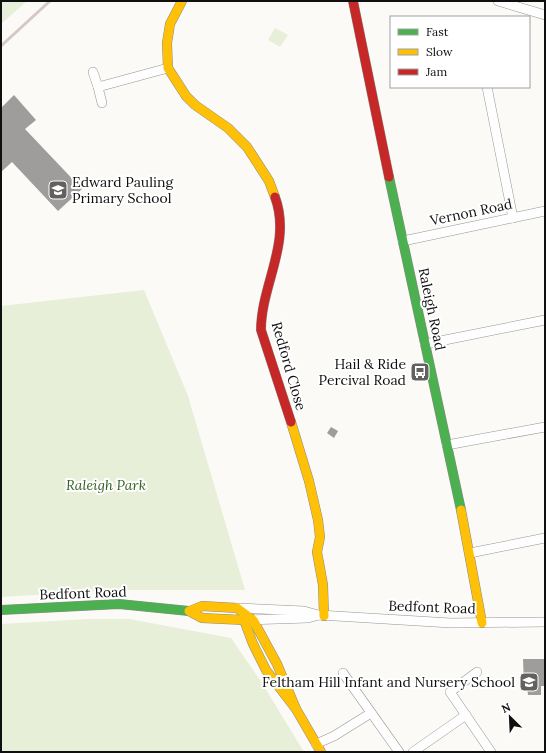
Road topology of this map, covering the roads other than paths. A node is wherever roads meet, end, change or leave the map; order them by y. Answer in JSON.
{"nodes":[{"id":1,"x":182,"y":1,"type":"edge"},
{"id":2,"x":353,"y":1,"type":"edge"},
{"id":3,"x":498,"y":1,"type":"edge"},
{"id":4,"x":545,"y":15,"type":"edge"},
{"id":5,"x":168,"y":68,"type":"junction"},
{"id":6,"x":93,"y":72,"type":"dead end"},
{"id":7,"x":98,"y":87,"type":"junction"},
{"id":8,"x":487,"y":88,"type":"edge"},
{"id":9,"x":102,"y":103,"type":"dead end"},
{"id":10,"x":545,"y":211,"type":"edge"},
{"id":11,"x":513,"y":218,"type":"junction"},
{"id":12,"x":403,"y":241,"type":"junction"},
{"id":13,"x":545,"y":320,"type":"edge"},
{"id":14,"x":425,"y":344,"type":"junction"},
{"id":15,"x":545,"y":427,"type":"edge"},
{"id":16,"x":447,"y":446,"type":"junction"},
{"id":17,"x":545,"y":538,"type":"edge"},
{"id":18,"x":470,"y":553,"type":"junction"},
{"id":19,"x":1,"y":610,"type":"edge"},
{"id":20,"x":190,"y":611,"type":"junction"},
{"id":21,"x":250,"y":616,"type":"junction"},
{"id":22,"x":321,"y":616,"type":"junction"},
{"id":23,"x":545,"y":622,"type":"edge"},
{"id":24,"x":482,"y":623,"type":"junction"},
{"id":25,"x":477,"y":672,"type":"dead end"},
{"id":26,"x":343,"y":673,"type":"dead end"},
{"id":27,"x":371,"y":713,"type":"junction"},
{"id":28,"x":466,"y":715,"type":"junction"},
{"id":29,"x":318,"y":748,"type":"edge"},
{"id":30,"x":399,"y":752,"type":"edge"},
{"id":31,"x":413,"y":752,"type":"edge"},
{"id":32,"x":491,"y":752,"type":"edge"}],
"edges":[{"from":1,"to":5,"type":"street"},
{"from":2,"to":12,"type":"street","name":"Raleigh Road"},
{"from":3,"to":4,"type":"street"},
{"from":5,"to":7,"type":"street"},
{"from":5,"to":22,"type":"street","name":"Redford Close"},
{"from":6,"to":7,"type":"street"},
{"from":7,"to":9,"type":"street"},
{"from":8,"to":11,"type":"street"},
{"from":10,"to":11,"type":"street","name":"Vernon Road"},
{"from":11,"to":12,"type":"street","name":"Vernon Road"},
{"from":12,"to":14,"type":"street","name":"Raleigh Road"},
{"from":13,"to":14,"type":"street"},
{"from":14,"to":16,"type":"street","name":"Raleigh Road"},
{"from":15,"to":16,"type":"street"},
{"from":16,"to":18,"type":"street","name":"Raleigh Road"},
{"from":17,"to":18,"type":"street"},
{"from":18,"to":24,"type":"street","name":"Raleigh Road"},
{"from":19,"to":20,"type":"street","name":"Bedfont Road"},
{"from":20,"to":21,"type":"street","name":"Bedfont Road"},
{"from":20,"to":21,"type":"street","name":"Bedfont Road"},
{"from":21,"to":22,"type":"street","name":"Bedfont Road"},
{"from":21,"to":29,"type":"street"},
{"from":22,"to":24,"type":"street","name":"Bedfont Road"},
{"from":23,"to":24,"type":"street","name":"Bedfont Road"},
{"from":25,"to":28,"type":"street"},
{"from":26,"to":27,"type":"street"},
{"from":27,"to":29,"type":"street"},
{"from":27,"to":30,"type":"street"},
{"from":28,"to":31,"type":"street"},
{"from":28,"to":32,"type":"street"}]}
